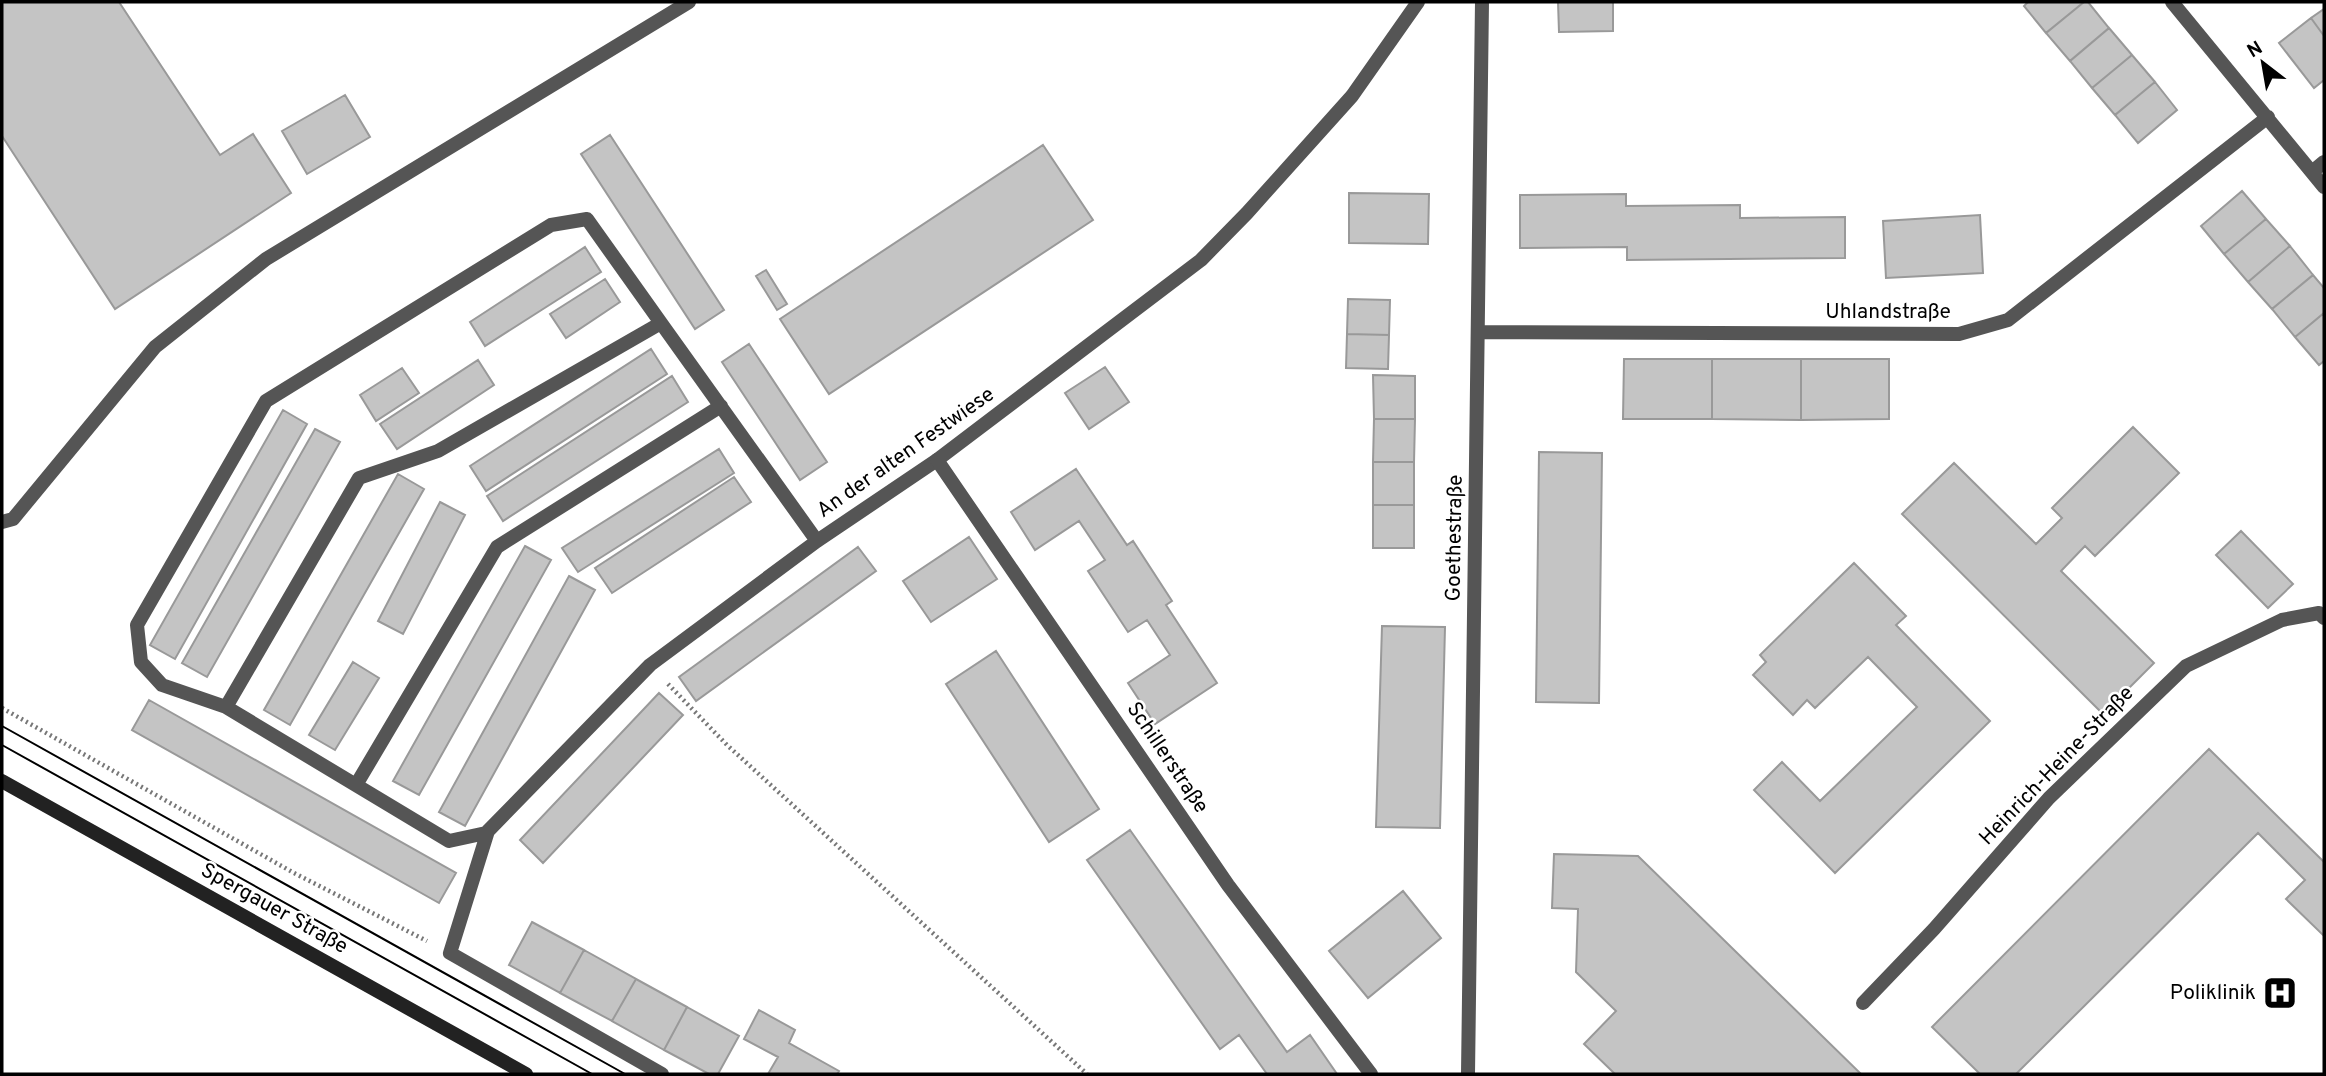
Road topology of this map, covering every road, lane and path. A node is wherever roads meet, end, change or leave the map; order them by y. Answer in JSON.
{"nodes":[{"id":1,"x":689,"y":2,"type":"edge"},
{"id":2,"x":1418,"y":2,"type":"edge"},
{"id":3,"x":1482,"y":2,"type":"edge"},
{"id":4,"x":2172,"y":2,"type":"edge"},
{"id":5,"x":2267,"y":117,"type":"junction"},
{"id":6,"x":2324,"y":162,"type":"edge"},
{"id":7,"x":2312,"y":172,"type":"junction"},
{"id":8,"x":2324,"y":187,"type":"edge"},
{"id":9,"x":661,"y":323,"type":"junction"},
{"id":10,"x":1478,"y":332,"type":"junction"},
{"id":11,"x":721,"y":406,"type":"junction"},
{"id":12,"x":937,"y":460,"type":"junction"},
{"id":13,"x":2,"y":522,"type":"edge"},
{"id":14,"x":817,"y":541,"type":"junction"},
{"id":15,"x":2322,"y":613,"type":"edge"},
{"id":16,"x":650,"y":665,"type":"junction"},
{"id":17,"x":226,"y":707,"type":"junction"},
{"id":18,"x":2,"y":708,"type":"edge"},
{"id":19,"x":2,"y":781,"type":"edge"},
{"id":20,"x":356,"y":785,"type":"junction"},
{"id":21,"x":488,"y":831,"type":"junction"},
{"id":22,"x":450,"y":953,"type":"junction"},
{"id":23,"x":1863,"y":1003,"type":"dead end"},
{"id":24,"x":526,"y":1074,"type":"edge"},
{"id":25,"x":662,"y":1074,"type":"edge"},
{"id":26,"x":1087,"y":1074,"type":"edge"},
{"id":27,"x":1371,"y":1074,"type":"edge"},
{"id":28,"x":1468,"y":1074,"type":"edge"}],
"edges":[{"from":1,"to":13,"type":"street"},
{"from":2,"to":12,"type":"street","name":"An der alten Festwiese"},
{"from":3,"to":10,"type":"street","name":"Goethestraße"},
{"from":4,"to":5,"type":"street"},
{"from":5,"to":7,"type":"street"},
{"from":5,"to":10,"type":"street","name":"Uhlandstraße"},
{"from":6,"to":7,"type":"street"},
{"from":7,"to":8,"type":"street"},
{"from":9,"to":11,"type":"street"},
{"from":9,"to":17,"type":"street"},
{"from":9,"to":17,"type":"street"},
{"from":10,"to":28,"type":"street","name":"Goethestraße"},
{"from":11,"to":14,"type":"street"},
{"from":11,"to":20,"type":"street"},
{"from":12,"to":14,"type":"street","name":"An der alten Festwiese"},
{"from":12,"to":27,"type":"street","name":"Schillerstraße"},
{"from":14,"to":16,"type":"street","name":"An der alten Festwiese"},
{"from":15,"to":23,"type":"street","name":"Heinrich-Heine-Straße"},
{"from":16,"to":21,"type":"street","name":"An der alten Festwiese"},
{"from":16,"to":26,"type":"path"},
{"from":17,"to":20,"type":"street"},
{"from":18,"to":22,"type":"path"},
{"from":19,"to":24,"type":"main road","name":"Spergauer Straße"},
{"from":20,"to":21,"type":"street"},
{"from":21,"to":22,"type":"street","name":"An der alten Festwiese"},
{"from":22,"to":25,"type":"street"}]}
